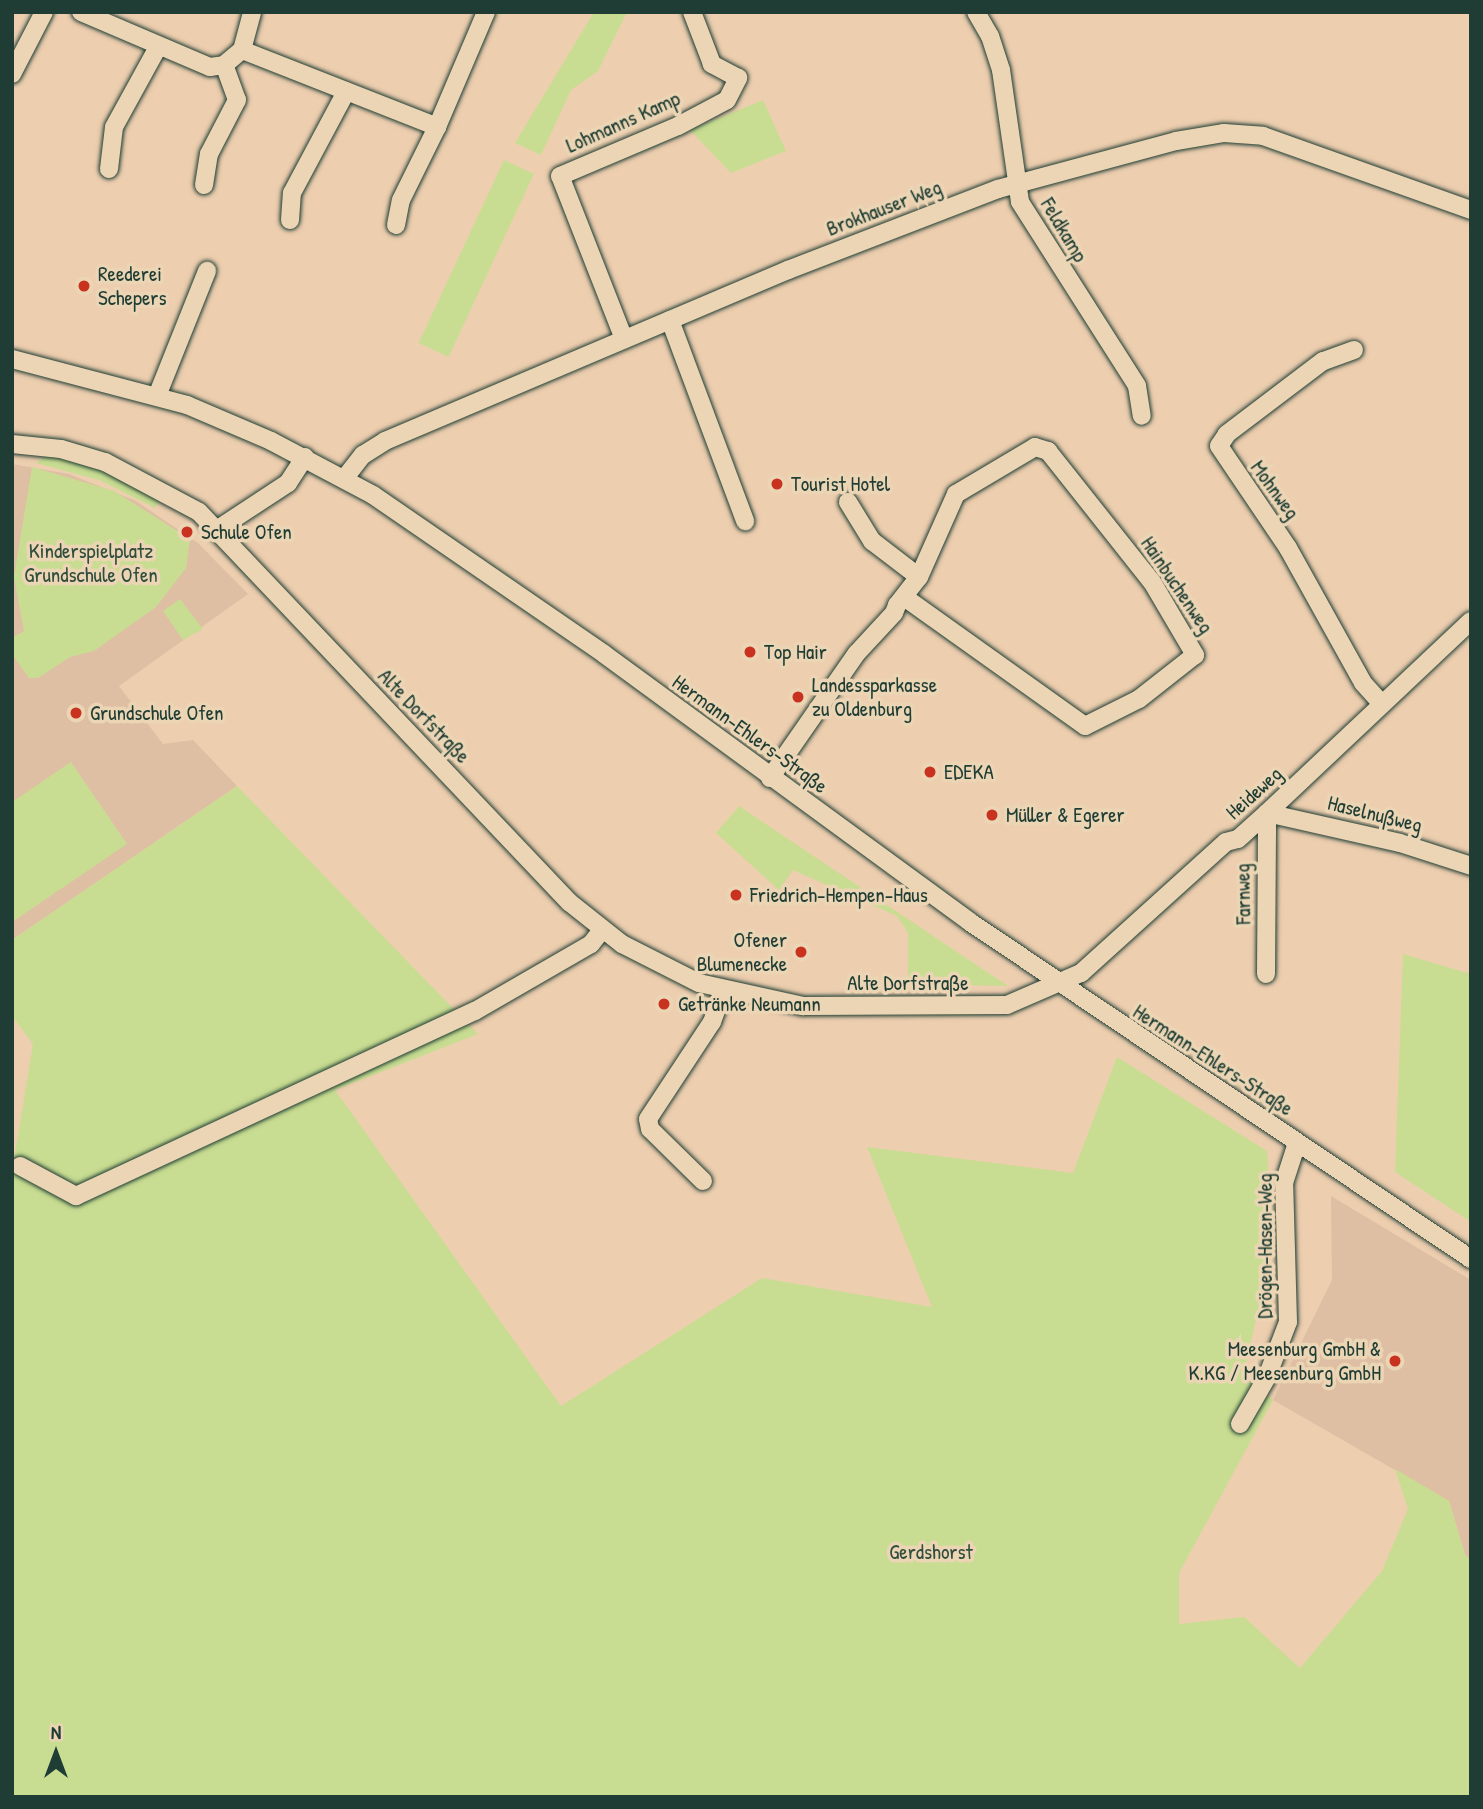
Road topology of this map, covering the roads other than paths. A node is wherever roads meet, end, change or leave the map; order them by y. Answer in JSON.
{"nodes":[{"id":1,"x":44,"y":12,"type":"edge"},
{"id":2,"x":81,"y":12,"type":"edge"},
{"id":3,"x":252,"y":12,"type":"edge"},
{"id":4,"x":486,"y":12,"type":"edge"},
{"id":5,"x":692,"y":12,"type":"edge"},
{"id":6,"x":976,"y":12,"type":"edge"},
{"id":7,"x":158,"y":47,"type":"junction"},
{"id":8,"x":242,"y":50,"type":"junction"},
{"id":9,"x":224,"y":65,"type":"junction"},
{"id":10,"x":12,"y":74,"type":"edge"},
{"id":11,"x":346,"y":92,"type":"junction"},
{"id":12,"x":437,"y":127,"type":"junction"},
{"id":13,"x":109,"y":169,"type":"dead end"},
{"id":14,"x":1015,"y":184,"type":"junction"},
{"id":15,"x":204,"y":185,"type":"dead end"},
{"id":16,"x":1471,"y":210,"type":"edge"},
{"id":17,"x":290,"y":220,"type":"dead end"},
{"id":18,"x":396,"y":225,"type":"dead end"},
{"id":19,"x":206,"y":271,"type":"dead end"},
{"id":20,"x":670,"y":320,"type":"junction"},
{"id":21,"x":624,"y":339,"type":"junction"},
{"id":22,"x":1354,"y":350,"type":"dead end"},
{"id":23,"x":12,"y":359,"type":"edge"},
{"id":24,"x":157,"y":396,"type":"junction"},
{"id":25,"x":1142,"y":416,"type":"dead end"},
{"id":26,"x":12,"y":444,"type":"edge"},
{"id":27,"x":305,"y":457,"type":"junction"},
{"id":28,"x":344,"y":479,"type":"junction"},
{"id":29,"x":848,"y":502,"type":"dead end"},
{"id":30,"x":745,"y":521,"type":"dead end"},
{"id":31,"x":218,"y":529,"type":"junction"},
{"id":32,"x":919,"y":577,"type":"junction"},
{"id":33,"x":904,"y":597,"type":"junction"},
{"id":34,"x":1471,"y":621,"type":"edge"},
{"id":35,"x":1382,"y":704,"type":"junction"},
{"id":36,"x":771,"y":778,"type":"junction"},
{"id":37,"x":1267,"y":813,"type":"junction"},
{"id":38,"x":1471,"y":866,"type":"edge"},
{"id":39,"x":602,"y":930,"type":"junction"},
{"id":40,"x":1266,"y":974,"type":"dead end"},
{"id":41,"x":1058,"y":984,"type":"junction"},
{"id":42,"x":723,"y":991,"type":"junction"},
{"id":43,"x":1297,"y":1143,"type":"junction"},
{"id":44,"x":20,"y":1166,"type":"dead end"},
{"id":45,"x":703,"y":1181,"type":"dead end"},
{"id":46,"x":1471,"y":1259,"type":"edge"},
{"id":47,"x":1240,"y":1423,"type":"dead end"}],
"edges":[{"from":1,"to":10,"type":"street"},
{"from":2,"to":7,"type":"street"},
{"from":3,"to":8,"type":"street"},
{"from":4,"to":12,"type":"street"},
{"from":5,"to":21,"type":"street","name":"Lohmanns Kamp"},
{"from":6,"to":14,"type":"street","name":"Feldkamp"},
{"from":7,"to":9,"type":"street"},
{"from":7,"to":13,"type":"street"},
{"from":8,"to":9,"type":"street"},
{"from":8,"to":11,"type":"street"},
{"from":9,"to":15,"type":"street"},
{"from":11,"to":12,"type":"street"},
{"from":11,"to":17,"type":"street"},
{"from":12,"to":18,"type":"street"},
{"from":14,"to":16,"type":"street","name":"Brokhauser Weg"},
{"from":14,"to":20,"type":"street","name":"Brokhauser Weg"},
{"from":14,"to":25,"type":"street","name":"Feldkamp"},
{"from":19,"to":24,"type":"street"},
{"from":20,"to":21,"type":"street","name":"Brokhauser Weg"},
{"from":20,"to":30,"type":"street"},
{"from":21,"to":28,"type":"street","name":"Brokhauser Weg"},
{"from":22,"to":35,"type":"street","name":"Mohnweg"},
{"from":23,"to":24,"type":"street","name":"Hermann-Ehlers-Straße"},
{"from":24,"to":27,"type":"street","name":"Hermann-Ehlers-Straße"},
{"from":26,"to":31,"type":"street","name":"Alte Dorfstraße"},
{"from":27,"to":28,"type":"street","name":"Hermann-Ehlers-Straße"},
{"from":27,"to":31,"type":"street"},
{"from":28,"to":36,"type":"street","name":"Hermann-Ehlers-Straße"},
{"from":29,"to":32,"type":"street"},
{"from":31,"to":39,"type":"street","name":"Alte Dorfstraße"},
{"from":32,"to":33,"type":"street","name":"Hainbuchenweg"},
{"from":32,"to":33,"type":"street","name":"Hainbuchenweg"},
{"from":33,"to":36,"type":"street","name":"Hainbuchenweg"},
{"from":34,"to":35,"type":"street","name":"Heideweg"},
{"from":35,"to":37,"type":"street","name":"Heideweg"},
{"from":36,"to":41,"type":"street","name":"Hermann-Ehlers-Straße"},
{"from":37,"to":38,"type":"street","name":"Haselnußweg"},
{"from":37,"to":40,"type":"street","name":"Farnweg"},
{"from":37,"to":41,"type":"street","name":"Heideweg"},
{"from":39,"to":42,"type":"street","name":"Alte Dorfstraße"},
{"from":39,"to":44,"type":"street"},
{"from":41,"to":42,"type":"street","name":"Alte Dorfstraße"},
{"from":41,"to":43,"type":"street","name":"Hermann-Ehlers-Straße"},
{"from":42,"to":45,"type":"street"},
{"from":43,"to":46,"type":"street","name":"Hermann-Ehlers-Straße"},
{"from":43,"to":47,"type":"street","name":"Drögen-Hasen-Weg"}]}
